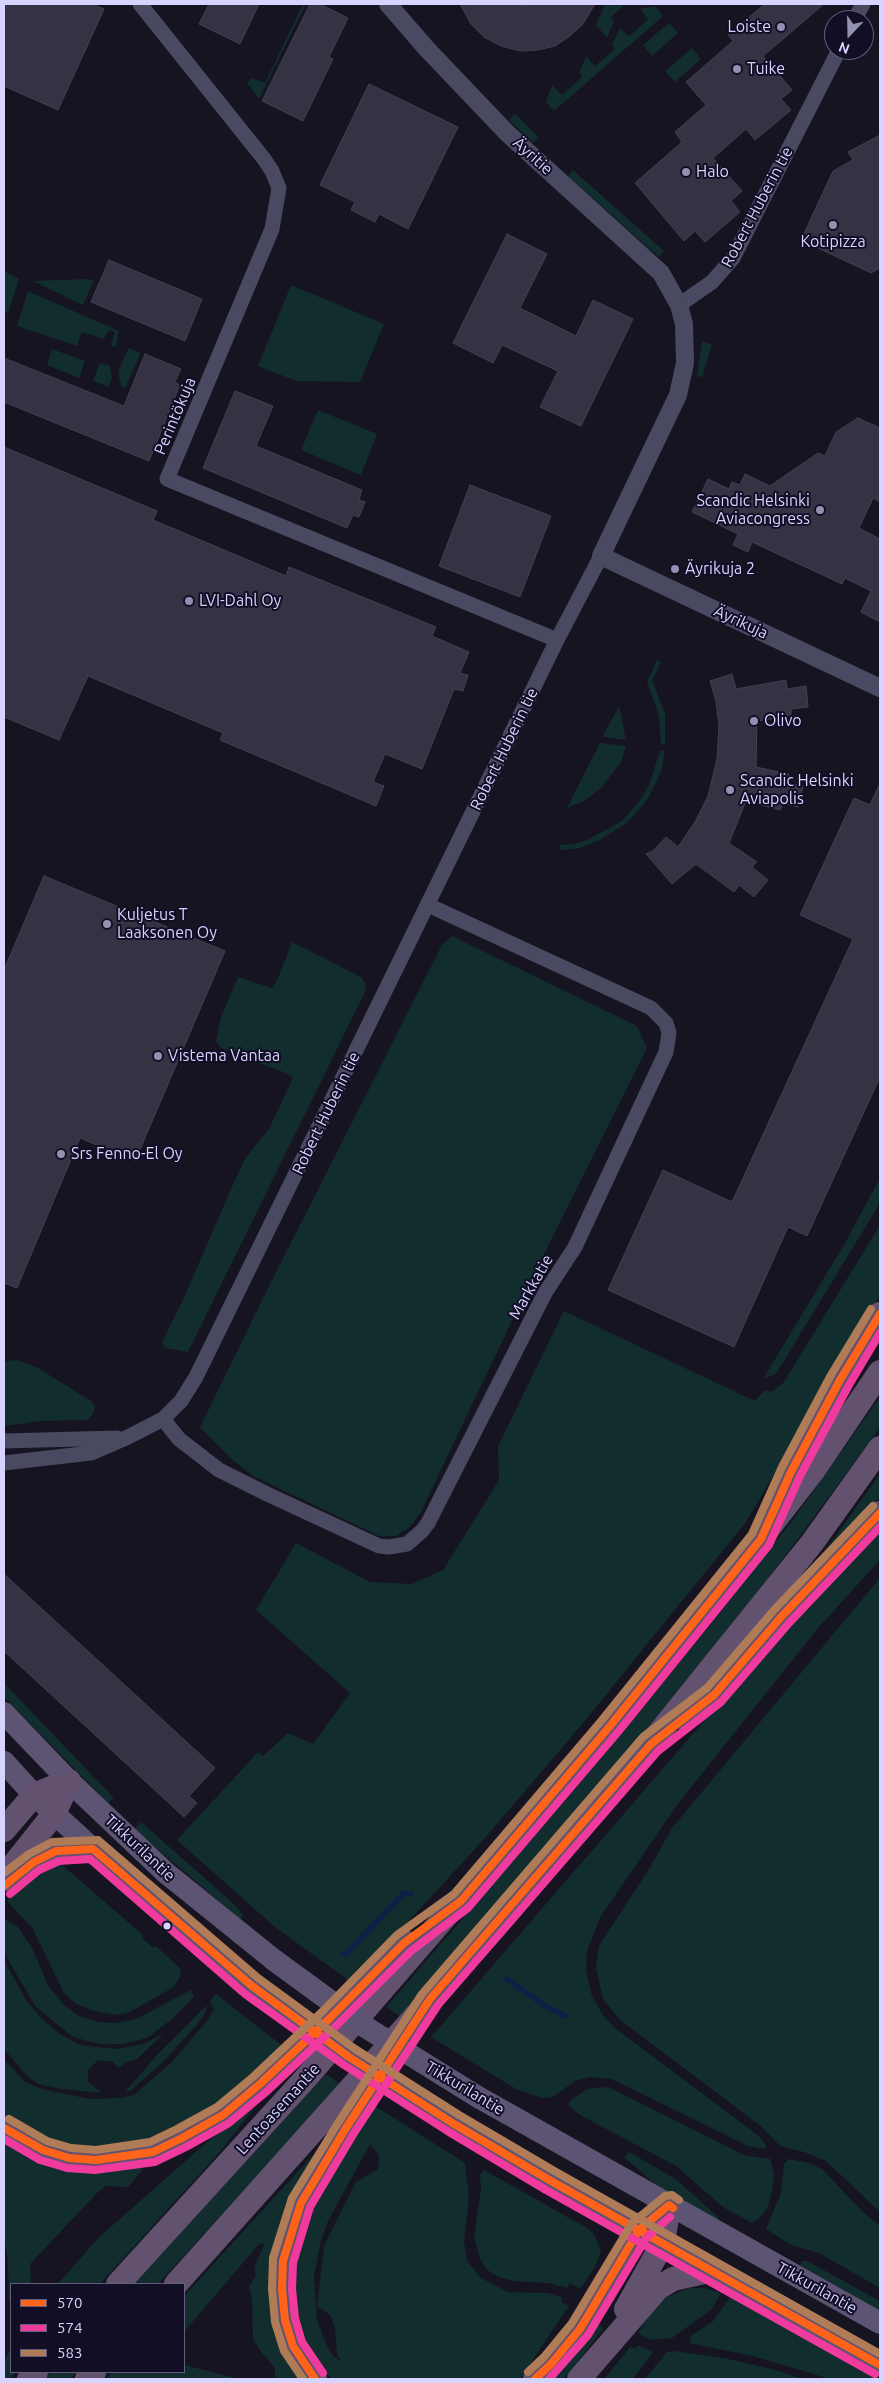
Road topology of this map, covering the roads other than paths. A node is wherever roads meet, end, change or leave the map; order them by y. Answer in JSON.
{"nodes":[{"id":1,"x":140,"y":4,"type":"edge"},
{"id":2,"x":388,"y":4,"type":"edge"},
{"id":3,"x":834,"y":60,"type":"edge"},
{"id":4,"x":679,"y":305,"type":"junction"},
{"id":5,"x":601,"y":556,"type":"junction"},
{"id":6,"x":557,"y":640,"type":"junction"},
{"id":7,"x":880,"y":688,"type":"edge"},
{"id":8,"x":428,"y":905,"type":"junction"},
{"id":9,"x":880,"y":1314,"type":"edge"},
{"id":10,"x":880,"y":1372,"type":"edge"},
{"id":11,"x":163,"y":1419,"type":"junction"},
{"id":12,"x":128,"y":1437,"type":"junction"},
{"id":13,"x":4,"y":1441,"type":"edge"},
{"id":14,"x":880,"y":1448,"type":"edge"},
{"id":15,"x":4,"y":1464,"type":"edge"},
{"id":16,"x":880,"y":1513,"type":"edge"},
{"id":17,"x":761,"y":1538,"type":"junction"},
{"id":18,"x":4,"y":1713,"type":"edge"},
{"id":19,"x":651,"y":1744,"type":"junction"},
{"id":20,"x":4,"y":1762,"type":"edge"},
{"id":21,"x":69,"y":1782,"type":"junction"},
{"id":22,"x":34,"y":1795,"type":"junction"},
{"id":23,"x":54,"y":1814,"type":"junction"},
{"id":24,"x":4,"y":1830,"type":"edge"},
{"id":25,"x":93,"y":1850,"type":"junction"},
{"id":26,"x":4,"y":1877,"type":"edge"},
{"id":27,"x":4,"y":1886,"type":"edge"},
{"id":28,"x":461,"y":1901,"type":"junction"},
{"id":29,"x":430,"y":1999,"type":"junction"},
{"id":30,"x":4,"y":2128,"type":"edge"},
{"id":31,"x":669,"y":2205,"type":"junction"},
{"id":32,"x":639,"y":2230,"type":"junction"},
{"id":33,"x":663,"y":2243,"type":"junction"},
{"id":34,"x":713,"y":2270,"type":"junction"},
{"id":35,"x":119,"y":2283,"type":"edge"},
{"id":36,"x":177,"y":2283,"type":"edge"},
{"id":37,"x":880,"y":2323,"type":"edge"},
{"id":38,"x":606,"y":2346,"type":"junction"},
{"id":39,"x":880,"y":2365,"type":"edge"},
{"id":40,"x":315,"y":2379,"type":"edge"},
{"id":41,"x":535,"y":2379,"type":"edge"},
{"id":42,"x":579,"y":2379,"type":"edge"}],
"edges":[{"from":1,"to":6,"type":"street","name":"Perintökuja"},
{"from":2,"to":4,"type":"street","name":"Äyritie"},
{"from":3,"to":4,"type":"street","name":"Robert Huberin tie"},
{"from":4,"to":5,"type":"street","name":"Robert Huberin tie"},
{"from":5,"to":6,"type":"street","name":"Robert Huberin tie"},
{"from":5,"to":7,"type":"street","name":"Äyrikuja"},
{"from":6,"to":8,"type":"street","name":"Robert Huberin tie"},
{"from":8,"to":11,"type":"street","name":"Robert Huberin tie"},
{"from":8,"to":11,"type":"street","name":"Markkatie"},
{"from":9,"to":17,"type":"highway"},
{"from":10,"to":17,"type":"highway"},
{"from":11,"to":12,"type":"street","name":"Robert Huberin tie"},
{"from":12,"to":13,"type":"street","name":"Robert Huberin tie"},
{"from":12,"to":15,"type":"street","name":"Robert Huberin tie"},
{"from":14,"to":19,"type":"highway"},
{"from":16,"to":19,"type":"highway"},
{"from":17,"to":28,"type":"highway","name":"Lentoasemantie"},
{"from":18,"to":21,"type":"main road","name":"Tikkurilantie"},
{"from":19,"to":29,"type":"highway"},
{"from":20,"to":22,"type":"main road","name":"Tikkurilantie"},
{"from":21,"to":22,"type":"highway"},
{"from":21,"to":23,"type":"highway"},
{"from":21,"to":31,"type":"main road","name":"Tikkurilantie","bridge":true},
{"from":22,"to":23,"type":"main road","name":"Tikkurilantie"},
{"from":22,"to":24,"type":"highway"},
{"from":23,"to":25,"type":"main road","name":"Tikkurilantie"},
{"from":23,"to":26,"type":"highway"},
{"from":25,"to":27,"type":"highway"},
{"from":25,"to":32,"type":"main road","name":"Tikkurilantie","bridge":true},
{"from":28,"to":30,"type":"highway"},
{"from":28,"to":35,"type":"highway","name":"Lentoasemantie"},
{"from":29,"to":36,"type":"highway"},
{"from":29,"to":40,"type":"highway"},
{"from":31,"to":32,"type":"highway"},
{"from":31,"to":33,"type":"highway"},
{"from":31,"to":37,"type":"main road","name":"Tikkurilantie"},
{"from":32,"to":33,"type":"main road","name":"Tikkurilantie"},
{"from":32,"to":41,"type":"highway"},
{"from":33,"to":34,"type":"main road","name":"Tikkurilantie"},
{"from":33,"to":38,"type":"highway"},
{"from":34,"to":38,"type":"highway"},
{"from":34,"to":39,"type":"main road","name":"Tikkurilantie"},
{"from":38,"to":42,"type":"highway"}]}
